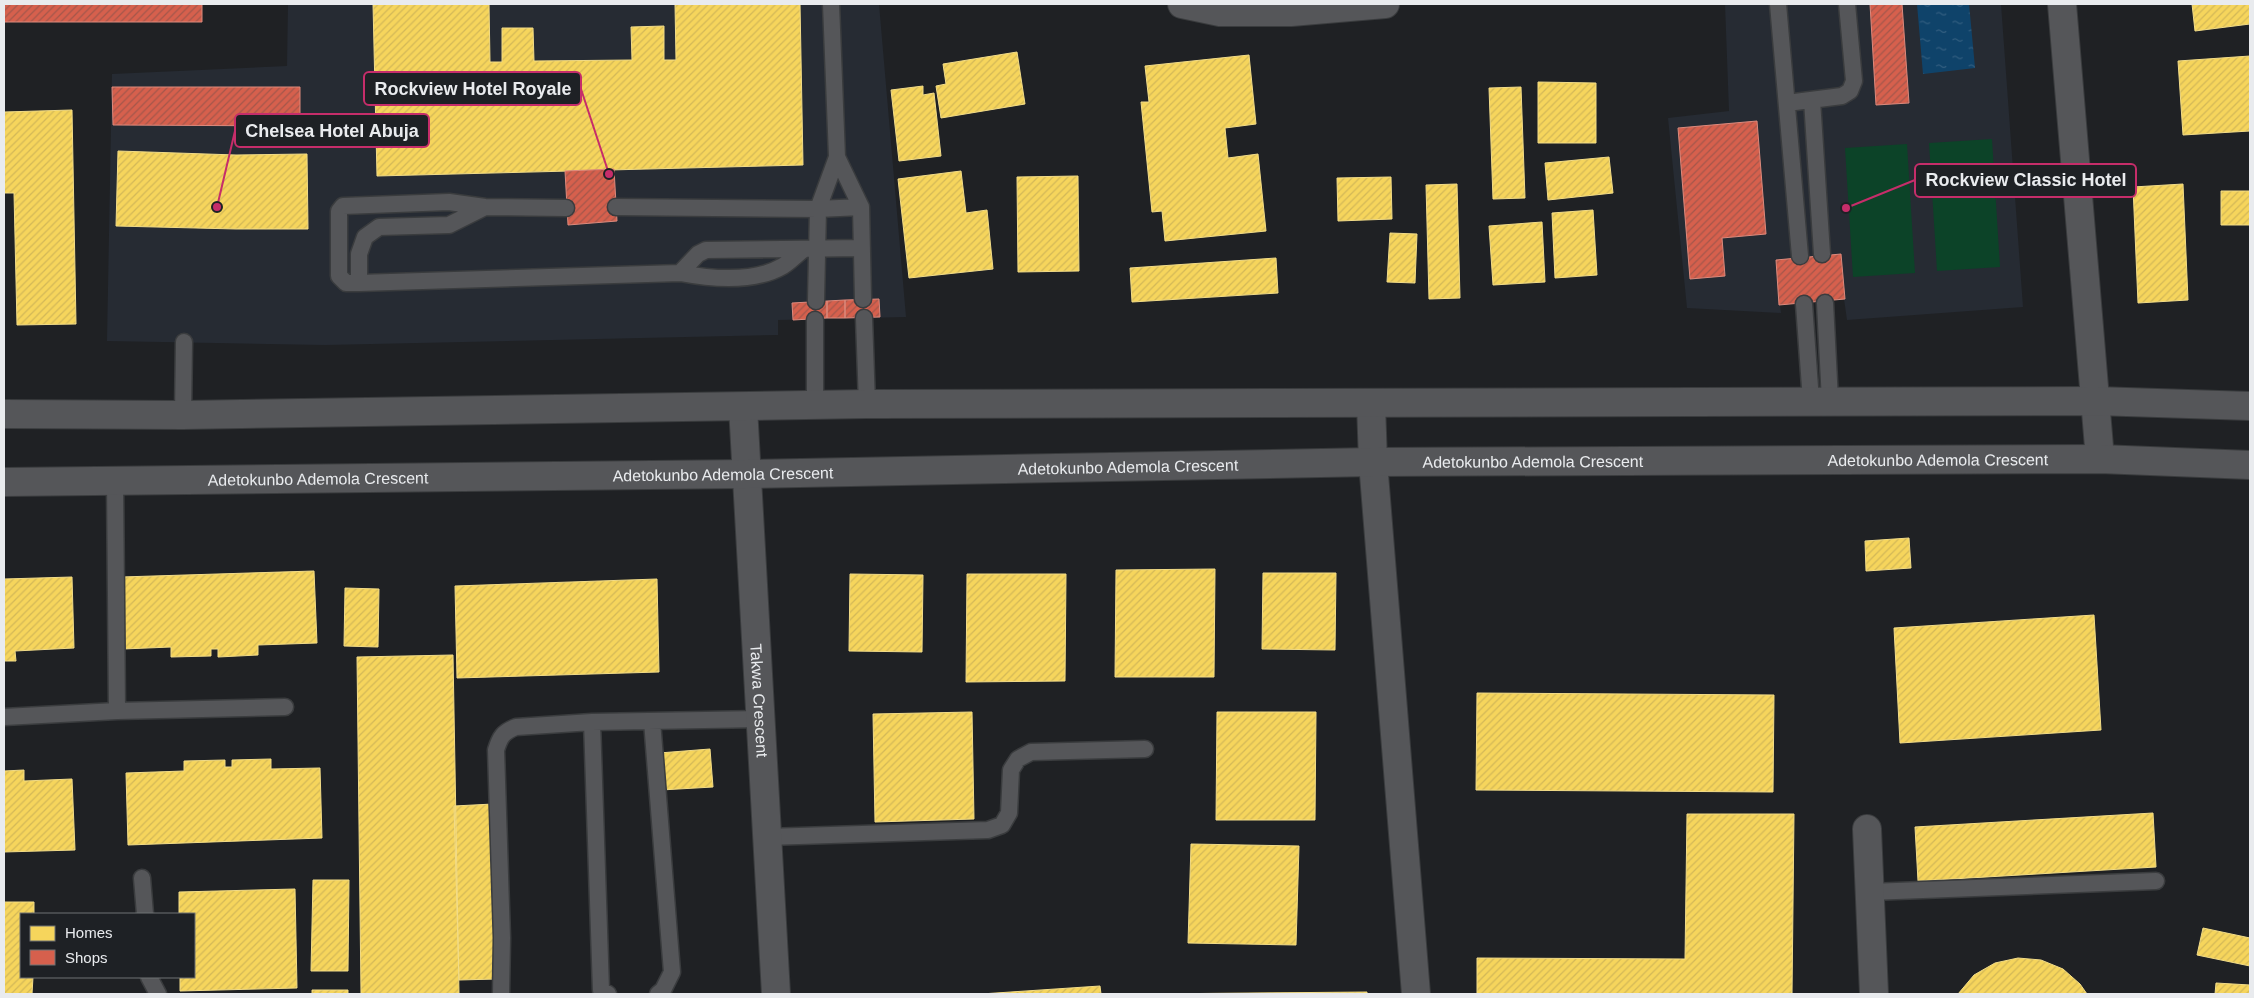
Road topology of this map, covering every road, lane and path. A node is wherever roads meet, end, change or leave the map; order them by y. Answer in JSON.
{"nodes":[{"id":1,"x":831,"y":4,"type":"edge"},
{"id":2,"x":1182,"y":4,"type":"edge"},
{"id":3,"x":1385,"y":4,"type":"edge"},
{"id":4,"x":1778,"y":4,"type":"edge"},
{"id":5,"x":1847,"y":4,"type":"edge"},
{"id":6,"x":2062,"y":4,"type":"edge"},
{"id":7,"x":1812,"y":100,"type":"junction"},
{"id":8,"x":1787,"y":103,"type":"junction"},
{"id":9,"x":837,"y":158,"type":"junction"},
{"id":10,"x":861,"y":206,"type":"junction"},
{"id":11,"x":485,"y":207,"type":"junction"},
{"id":12,"x":616,"y":207,"type":"dead end"},
{"id":13,"x":566,"y":208,"type":"dead end"},
{"id":14,"x":818,"y":208,"type":"junction"},
{"id":15,"x":862,"y":248,"type":"junction"},
{"id":16,"x":811,"y":249,"type":"junction"},
{"id":17,"x":1822,"y":254,"type":"dead end"},
{"id":18,"x":1800,"y":256,"type":"dead end"},
{"id":19,"x":680,"y":273,"type":"junction"},
{"id":20,"x":359,"y":283,"type":"junction"},
{"id":21,"x":863,"y":299,"type":"dead end"},
{"id":22,"x":816,"y":301,"type":"dead end"},
{"id":23,"x":1825,"y":303,"type":"dead end"},
{"id":24,"x":1804,"y":304,"type":"dead end"},
{"id":25,"x":864,"y":318,"type":"dead end"},
{"id":26,"x":816,"y":320,"type":"dead end"},
{"id":27,"x":184,"y":342,"type":"dead end"},
{"id":28,"x":1820,"y":401,"type":"junction"},
{"id":29,"x":2096,"y":401,"type":"junction"},
{"id":30,"x":868,"y":404,"type":"junction"},
{"id":31,"x":1371,"y":404,"type":"junction"},
{"id":32,"x":815,"y":405,"type":"junction"},
{"id":33,"x":2250,"y":406,"type":"edge"},
{"id":34,"x":742,"y":407,"type":"junction"},
{"id":35,"x":4,"y":414,"type":"edge"},
{"id":36,"x":183,"y":415,"type":"junction"},
{"id":37,"x":2100,"y":459,"type":"junction"},
{"id":38,"x":1373,"y":462,"type":"junction"},
{"id":39,"x":2250,"y":465,"type":"edge"},
{"id":40,"x":746,"y":474,"type":"junction"},
{"id":41,"x":115,"y":481,"type":"junction"},
{"id":42,"x":4,"y":482,"type":"edge"},
{"id":43,"x":285,"y":706,"type":"dead end"},
{"id":44,"x":117,"y":711,"type":"junction"},
{"id":45,"x":4,"y":718,"type":"edge"},
{"id":46,"x":760,"y":719,"type":"junction"},
{"id":47,"x":592,"y":722,"type":"junction"},
{"id":48,"x":652,"y":722,"type":"junction"},
{"id":49,"x":1145,"y":750,"type":"dead end"},
{"id":50,"x":1867,"y":829,"type":"dead end"},
{"id":51,"x":766,"y":837,"type":"junction"},
{"id":52,"x":142,"y":878,"type":"dead end"},
{"id":53,"x":2156,"y":881,"type":"dead end"},
{"id":54,"x":1870,"y":892,"type":"junction"},
{"id":55,"x":145,"y":913,"type":"edge"},
{"id":56,"x":150,"y":978,"type":"edge"},
{"id":57,"x":158,"y":994,"type":"edge"},
{"id":58,"x":501,"y":994,"type":"edge"},
{"id":59,"x":608,"y":994,"type":"edge"},
{"id":60,"x":658,"y":994,"type":"edge"},
{"id":61,"x":776,"y":994,"type":"edge"},
{"id":62,"x":1416,"y":994,"type":"edge"},
{"id":63,"x":1874,"y":994,"type":"edge"}],
"edges":[{"from":1,"to":9,"type":"lane"},
{"from":2,"to":3,"type":"main road"},
{"from":4,"to":8,"type":"lane"},
{"from":5,"to":7,"type":"lane"},
{"from":6,"to":29,"type":"main road"},
{"from":7,"to":8,"type":"lane"},
{"from":7,"to":17,"type":"lane"},
{"from":8,"to":18,"type":"lane"},
{"from":9,"to":10,"type":"lane"},
{"from":9,"to":14,"type":"lane"},
{"from":10,"to":14,"type":"lane"},
{"from":10,"to":15,"type":"lane"},
{"from":11,"to":13,"type":"lane"},
{"from":11,"to":20,"type":"lane"},
{"from":11,"to":20,"type":"lane"},
{"from":12,"to":14,"type":"lane"},
{"from":14,"to":16,"type":"lane"},
{"from":15,"to":16,"type":"lane"},
{"from":15,"to":21,"type":"lane"},
{"from":16,"to":19,"type":"lane"},
{"from":16,"to":19,"type":"lane"},
{"from":16,"to":22,"type":"lane"},
{"from":19,"to":20,"type":"lane"},
{"from":23,"to":28,"type":"lane"},
{"from":24,"to":28,"type":"lane"},
{"from":25,"to":30,"type":"lane"},
{"from":26,"to":32,"type":"lane"},
{"from":27,"to":36,"type":"lane"},
{"from":28,"to":29,"type":"main road"},
{"from":28,"to":31,"type":"main road"},
{"from":29,"to":33,"type":"main road"},
{"from":29,"to":37,"type":"main road"},
{"from":30,"to":31,"type":"main road"},
{"from":30,"to":32,"type":"main road"},
{"from":31,"to":38,"type":"main road"},
{"from":32,"to":34,"type":"main road"},
{"from":34,"to":36,"type":"main road"},
{"from":34,"to":40,"type":"main road","name":"Takwa Crescent"},
{"from":35,"to":36,"type":"main road"},
{"from":37,"to":38,"type":"main road","name":"Adetokunbo Ademola Crescent"},
{"from":37,"to":39,"type":"main road","name":"Adetokunbo Ademola Crescent"},
{"from":38,"to":40,"type":"main road","name":"Adetokunbo Ademola Crescent"},
{"from":38,"to":62,"type":"main road"},
{"from":40,"to":41,"type":"main road","name":"Adetokunbo Ademola Crescent"},
{"from":40,"to":46,"type":"main road","name":"Takwa Crescent"},
{"from":41,"to":42,"type":"main road","name":"Adetokunbo Ademola Crescent"},
{"from":41,"to":44,"type":"lane"},
{"from":43,"to":44,"type":"lane"},
{"from":44,"to":45,"type":"lane"},
{"from":46,"to":48,"type":"lane"},
{"from":46,"to":51,"type":"main road","name":"Takwa Crescent"},
{"from":47,"to":48,"type":"lane"},
{"from":47,"to":58,"type":"lane"},
{"from":47,"to":59,"type":"lane"},
{"from":48,"to":60,"type":"lane"},
{"from":49,"to":51,"type":"lane"},
{"from":50,"to":54,"type":"main road"},
{"from":51,"to":61,"type":"main road","name":"Takwa Crescent"},
{"from":52,"to":55,"type":"lane"},
{"from":53,"to":54,"type":"lane"},
{"from":54,"to":63,"type":"main road"},
{"from":56,"to":57,"type":"lane"}]}
